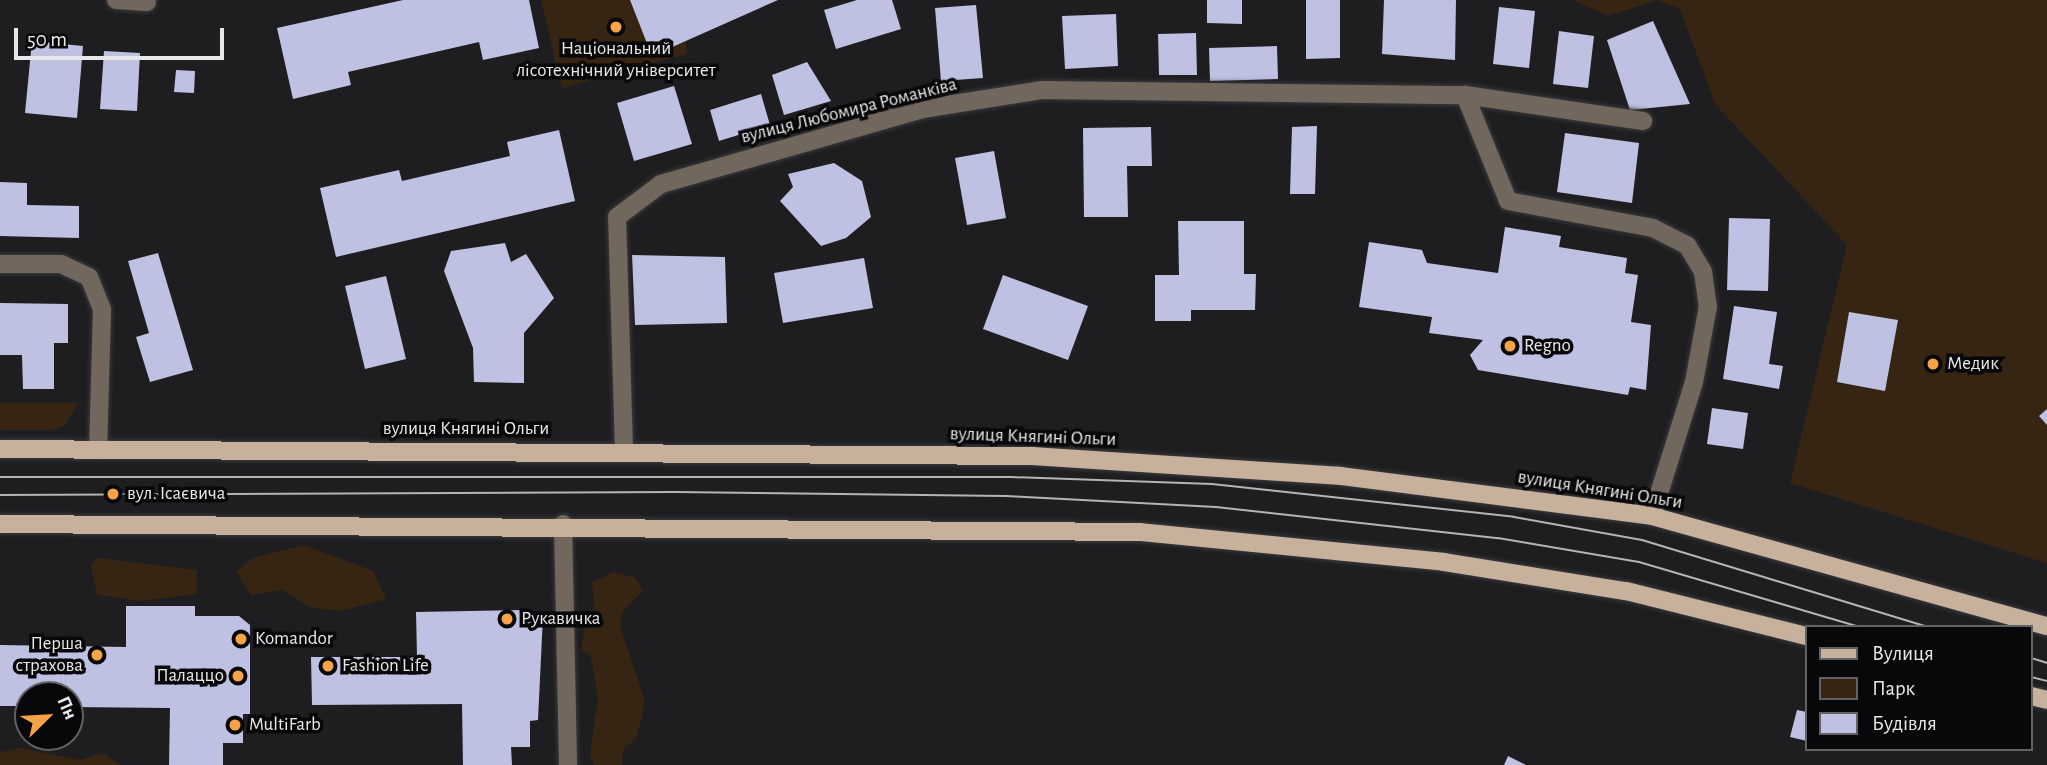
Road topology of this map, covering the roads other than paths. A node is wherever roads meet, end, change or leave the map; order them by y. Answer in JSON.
{"nodes":[{"id":1,"x":116,"y":0,"type":"edge"},
{"id":2,"x":147,"y":2,"type":"dead end"},
{"id":3,"x":1465,"y":95,"type":"junction"},
{"id":4,"x":1643,"y":121,"type":"dead end"},
{"id":5,"x":0,"y":264,"type":"edge"},
{"id":6,"x":0,"y":449,"type":"edge"},
{"id":7,"x":98,"y":450,"type":"junction"},
{"id":8,"x":624,"y":450,"type":"junction"},
{"id":9,"x":1653,"y":516,"type":"junction"},
{"id":10,"x":0,"y":524,"type":"edge"},
{"id":11,"x":563,"y":524,"type":"junction"},
{"id":12,"x":2047,"y":626,"type":"edge"},
{"id":13,"x":1806,"y":635,"type":"edge"},
{"id":14,"x":568,"y":765,"type":"edge"}],
"edges":[{"from":1,"to":2,"type":"street"},
{"from":3,"to":4,"type":"street","name":"вулиця Любомира Романківа"},
{"from":3,"to":8,"type":"street","name":"вулиця Любомира Романківа"},
{"from":3,"to":9,"type":"street"},
{"from":5,"to":7,"type":"street"},
{"from":6,"to":7,"type":"main road","name":"вулиця Княгині Ольги"},
{"from":7,"to":8,"type":"main road","name":"вулиця Княгині Ольги"},
{"from":8,"to":9,"type":"main road","name":"вулиця Княгині Ольги"},
{"from":9,"to":12,"type":"main road","name":"вулиця Княгині Ольги"},
{"from":10,"to":11,"type":"main road"},
{"from":11,"to":13,"type":"main road"},
{"from":11,"to":14,"type":"street"}]}
